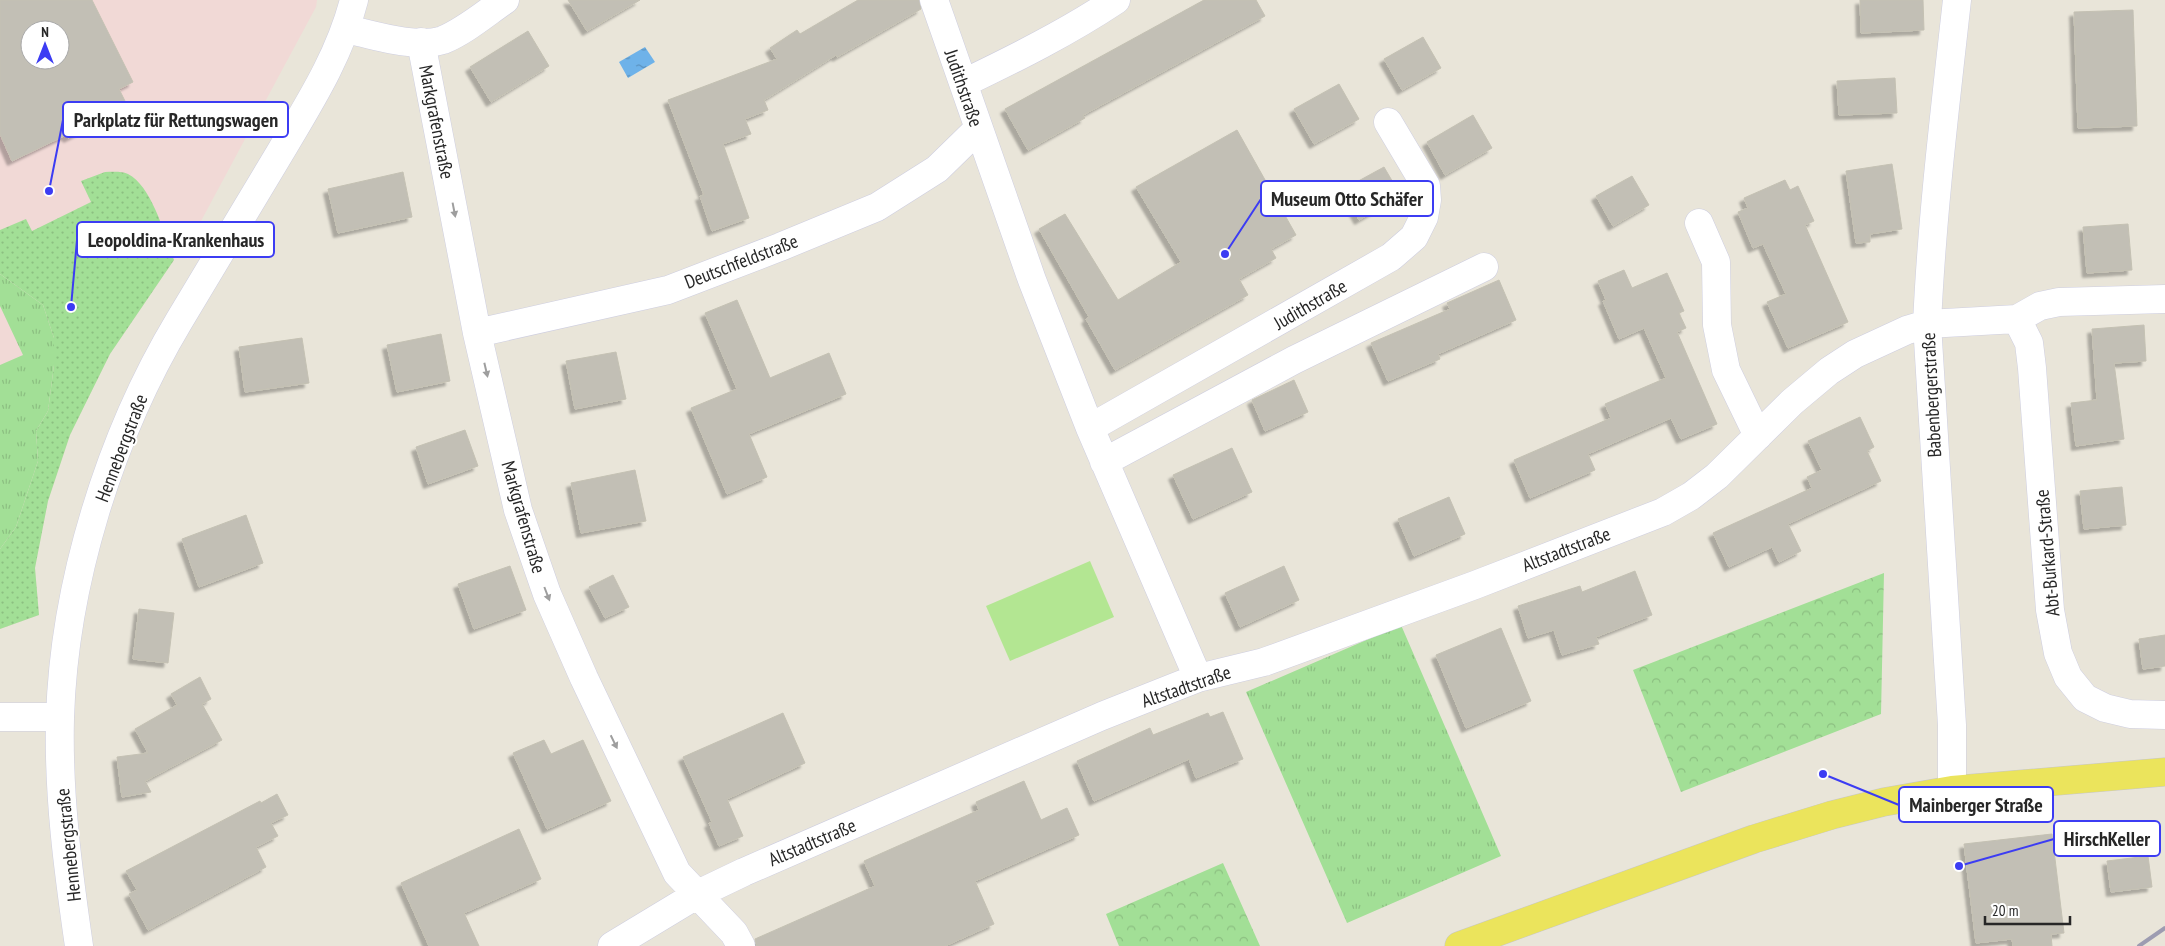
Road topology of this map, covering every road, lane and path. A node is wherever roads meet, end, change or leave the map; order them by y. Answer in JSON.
{"nodes":[{"id":1,"x":354,"y":0,"type":"edge"},
{"id":2,"x":506,"y":0,"type":"edge"},
{"id":3,"x":934,"y":0,"type":"edge"},
{"id":4,"x":1116,"y":0,"type":"edge"},
{"id":5,"x":1957,"y":0,"type":"edge"},
{"id":6,"x":346,"y":28,"type":"junction"},
{"id":7,"x":421,"y":42,"type":"junction"},
{"id":8,"x":964,"y":83,"type":"junction"},
{"id":9,"x":1388,"y":122,"type":"dead end"},
{"id":10,"x":978,"y":129,"type":"junction"},
{"id":11,"x":1699,"y":223,"type":"dead end"},
{"id":12,"x":1484,"y":267,"type":"dead end"},
{"id":13,"x":2165,"y":299,"type":"edge"},
{"id":14,"x":2017,"y":319,"type":"junction"},
{"id":15,"x":1927,"y":324,"type":"junction"},
{"id":16,"x":477,"y":333,"type":"junction"},
{"id":17,"x":1090,"y":428,"type":"junction"},
{"id":18,"x":1758,"y":436,"type":"junction"},
{"id":19,"x":1104,"y":462,"type":"junction"},
{"id":20,"x":1198,"y":678,"type":"junction"},
{"id":21,"x":2165,"y":715,"type":"edge"},
{"id":22,"x":0,"y":717,"type":"edge"},
{"id":23,"x":60,"y":717,"type":"junction"},
{"id":24,"x":2165,"y":772,"type":"edge"},
{"id":25,"x":1952,"y":790,"type":"junction"},
{"id":26,"x":698,"y":894,"type":"junction"},
{"id":27,"x":79,"y":946,"type":"edge"},
{"id":28,"x":612,"y":946,"type":"edge"},
{"id":29,"x":741,"y":946,"type":"edge"},
{"id":30,"x":1459,"y":946,"type":"edge"}],
"edges":[{"from":1,"to":6,"type":"street","name":"Hennebergstraße"},
{"from":2,"to":7,"type":"street"},
{"from":3,"to":8,"type":"street","name":"Judithstraße"},
{"from":4,"to":8,"type":"street"},
{"from":5,"to":15,"type":"street","name":"Babenbergerstraße"},
{"from":6,"to":7,"type":"street"},
{"from":6,"to":23,"type":"street","name":"Hennebergstraße"},
{"from":7,"to":16,"type":"street","name":"Markgrafenstraße","one_way":true},
{"from":8,"to":10,"type":"street","name":"Judithstraße"},
{"from":9,"to":17,"type":"street","name":"Judithstraße"},
{"from":10,"to":16,"type":"street","name":"Deutschfeldstraße"},
{"from":10,"to":17,"type":"street","name":"Judithstraße"},
{"from":11,"to":18,"type":"street"},
{"from":12,"to":19,"type":"street"},
{"from":13,"to":14,"type":"street","name":"Altstadtstraße"},
{"from":14,"to":15,"type":"street","name":"Altstadtstraße"},
{"from":14,"to":21,"type":"street","name":"Abt-Burkard-Straße"},
{"from":15,"to":18,"type":"street","name":"Altstadtstraße"},
{"from":15,"to":25,"type":"street","name":"Babenbergerstraße"},
{"from":16,"to":26,"type":"street","name":"Markgrafenstraße","one_way":true},
{"from":17,"to":19,"type":"street","name":"Judithstraße"},
{"from":18,"to":20,"type":"street","name":"Altstadtstraße"},
{"from":19,"to":20,"type":"street","name":"Judithstraße"},
{"from":20,"to":26,"type":"street","name":"Altstadtstraße"},
{"from":22,"to":23,"type":"street"},
{"from":23,"to":27,"type":"street","name":"Hennebergstraße"},
{"from":24,"to":25,"type":"main road"},
{"from":25,"to":30,"type":"main road"},
{"from":26,"to":28,"type":"street","name":"Altstadtstraße"},
{"from":26,"to":29,"type":"street","name":"Markgrafenstraße"}]}
